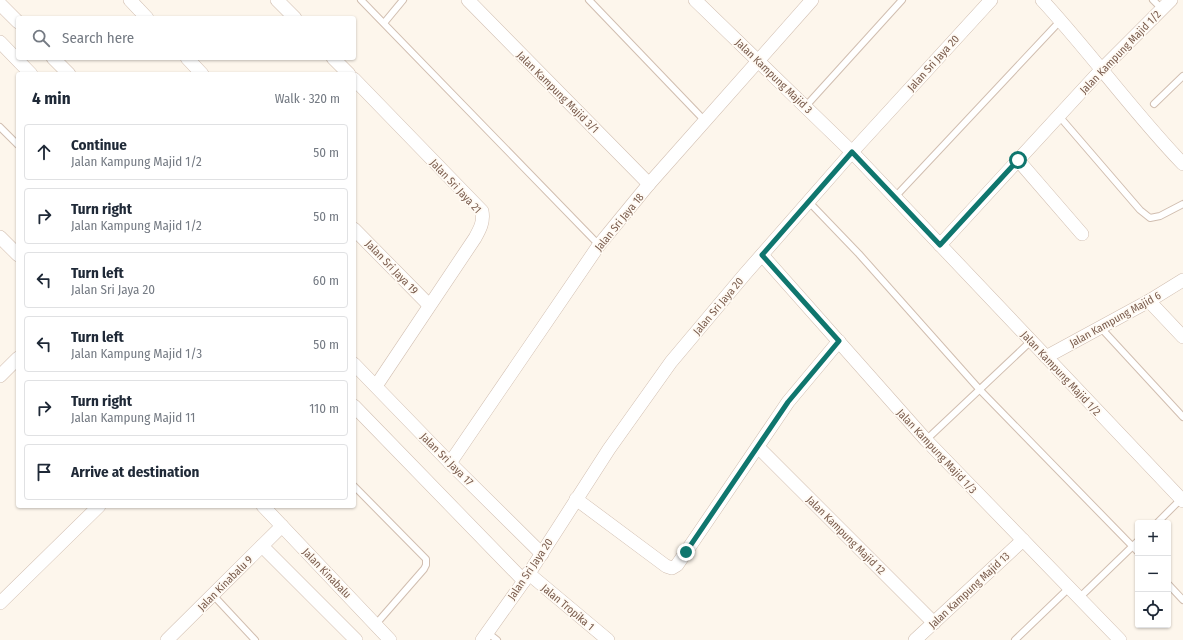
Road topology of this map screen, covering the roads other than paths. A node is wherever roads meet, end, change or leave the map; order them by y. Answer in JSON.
{"nodes":[{"id":1,"x":130,"y":0,"type":"edge"},
{"id":2,"x":277,"y":0,"type":"edge"},
{"id":3,"x":361,"y":0,"type":"edge"},
{"id":4,"x":403,"y":0,"type":"edge"},
{"id":5,"x":468,"y":0,"type":"edge"},
{"id":6,"x":589,"y":0,"type":"edge"},
{"id":7,"x":812,"y":0,"type":"edge"},
{"id":8,"x":902,"y":0,"type":"edge"},
{"id":9,"x":991,"y":0,"type":"edge"},
{"id":10,"x":1042,"y":0,"type":"edge"},
{"id":11,"x":702,"y":2,"type":"edge"},
{"id":12,"x":1162,"y":3,"type":"edge"},
{"id":13,"x":0,"y":4,"type":"edge"},
{"id":14,"x":145,"y":16,"type":"edge"},
{"id":15,"x":293,"y":16,"type":"edge"},
{"id":16,"x":16,"y":20,"type":"edge"},
{"id":17,"x":1061,"y":20,"type":"junction"},
{"id":18,"x":384,"y":23,"type":"junction"},
{"id":19,"x":2,"y":50,"type":"edge"},
{"id":20,"x":55,"y":60,"type":"edge"},
{"id":21,"x":188,"y":60,"type":"edge"},
{"id":22,"x":335,"y":60,"type":"edge"},
{"id":23,"x":758,"y":61,"type":"junction"},
{"id":24,"x":1101,"y":70,"type":"junction"},
{"id":25,"x":29,"y":72,"type":"edge"},
{"id":26,"x":67,"y":72,"type":"edge"},
{"id":27,"x":200,"y":72,"type":"edge"},
{"id":28,"x":347,"y":72,"type":"edge"},
{"id":29,"x":1183,"y":76,"type":"edge"},
{"id":30,"x":356,"y":81,"type":"edge"},
{"id":31,"x":1154,"y":104,"type":"dead end"},
{"id":32,"x":805,"y":107,"type":"junction"},
{"id":33,"x":1059,"y":116,"type":"junction"},
{"id":34,"x":705,"y":121,"type":"junction"},
{"id":35,"x":0,"y":127,"type":"edge"},
{"id":36,"x":16,"y":143,"type":"edge"},
{"id":37,"x":852,"y":152,"type":"junction"},
{"id":38,"x":1181,"y":159,"type":"edge"},
{"id":39,"x":1018,"y":160,"type":"junction"},
{"id":40,"x":649,"y":184,"type":"junction"},
{"id":41,"x":895,"y":197,"type":"junction"},
{"id":42,"x":809,"y":202,"type":"junction"},
{"id":43,"x":1183,"y":204,"type":"edge"},
{"id":44,"x":356,"y":230,"type":"edge"},
{"id":45,"x":1082,"y":234,"type":"dead end"},
{"id":46,"x":0,"y":237,"type":"edge"},
{"id":47,"x":599,"y":245,"type":"junction"},
{"id":48,"x":940,"y":245,"type":"junction"},
{"id":49,"x":16,"y":253,"type":"edge"},
{"id":50,"x":762,"y":255,"type":"junction"},
{"id":51,"x":1183,"y":280,"type":"edge"},
{"id":52,"x":1149,"y":301,"type":"junction"},
{"id":53,"x":430,"y":305,"type":"junction"},
{"id":54,"x":1100,"y":327,"type":"junction"},
{"id":55,"x":1183,"y":336,"type":"edge"},
{"id":56,"x":839,"y":341,"type":"junction"},
{"id":57,"x":1031,"y":341,"type":"junction"},
{"id":58,"x":1046,"y":357,"type":"junction"},
{"id":59,"x":16,"y":360,"type":"edge"},
{"id":60,"x":356,"y":366,"type":"edge"},
{"id":61,"x":0,"y":376,"type":"edge"},
{"id":62,"x":376,"y":386,"type":"junction"},
{"id":63,"x":980,"y":390,"type":"junction"},
{"id":64,"x":356,"y":408,"type":"edge"},
{"id":65,"x":1183,"y":417,"type":"edge"},
{"id":66,"x":926,"y":440,"type":"junction"},
{"id":67,"x":758,"y":447,"type":"junction"},
{"id":68,"x":450,"y":464,"type":"junction"},
{"id":69,"x":356,"y":488,"type":"edge"},
{"id":70,"x":576,"y":499,"type":"junction"},
{"id":71,"x":1182,"y":500,"type":"edge"},
{"id":72,"x":97,"y":508,"type":"edge"},
{"id":73,"x":265,"y":508,"type":"edge"},
{"id":74,"x":1160,"y":520,"type":"edge"},
{"id":75,"x":282,"y":526,"type":"junction"},
{"id":76,"x":1023,"y":540,"type":"junction"},
{"id":77,"x":262,"y":546,"type":"junction"},
{"id":78,"x":1133,"y":546,"type":"junction"},
{"id":79,"x":1135,"y":548,"type":"edge"},
{"id":80,"x":542,"y":554,"type":"junction"},
{"id":81,"x":526,"y":577,"type":"junction"},
{"id":82,"x":1171,"y":587,"type":"edge"},
{"id":83,"x":1069,"y":588,"type":"junction"},
{"id":84,"x":213,"y":595,"type":"junction"},
{"id":85,"x":1079,"y":598,"type":"junction"},
{"id":86,"x":1183,"y":600,"type":"edge"},
{"id":87,"x":0,"y":603,"type":"edge"},
{"id":88,"x":934,"y":623,"type":"junction"},
{"id":89,"x":376,"y":624,"type":"junction"},
{"id":90,"x":489,"y":637,"type":"edge"},
{"id":91,"x":167,"y":640,"type":"edge"},
{"id":92,"x":255,"y":640,"type":"edge"},
{"id":93,"x":356,"y":640,"type":"edge"},
{"id":94,"x":390,"y":640,"type":"edge"},
{"id":95,"x":608,"y":640,"type":"edge"},
{"id":96,"x":915,"y":640,"type":"edge"},
{"id":97,"x":1014,"y":640,"type":"edge"},
{"id":98,"x":1120,"y":640,"type":"edge"}],
"edges":[{"from":1,"to":14,"type":"street"},
{"from":2,"to":15,"type":"street"},
{"from":3,"to":18,"type":"lane"},
{"from":4,"to":18,"type":"lane"},
{"from":5,"to":40,"type":"street","name":"Jalan Kampung Majid 3/1"},
{"from":6,"to":34,"type":"lane"},
{"from":7,"to":23,"type":"street","name":"Jalan Sri Jaya 18"},
{"from":8,"to":32,"type":"lane"},
{"from":9,"to":37,"type":"street","name":"Jalan Sri Jaya 20"},
{"from":10,"to":17,"type":"street"},
{"from":11,"to":23,"type":"street","name":"Jalan Kampung Majid 3"},
{"from":12,"to":24,"type":"street","name":"Jalan Kampung Majid 1/2"},
{"from":13,"to":16,"type":"street"},
{"from":17,"to":24,"type":"street"},
{"from":17,"to":41,"type":"lane"},
{"from":18,"to":47,"type":"lane"},
{"from":19,"to":25,"type":"street"},
{"from":20,"to":26,"type":"street"},
{"from":21,"to":27,"type":"street"},
{"from":22,"to":28,"type":"street"},
{"from":23,"to":32,"type":"street","name":"Jalan Kampung Majid 3"},
{"from":23,"to":34,"type":"street","name":"Jalan Sri Jaya 18"},
{"from":24,"to":33,"type":"street","name":"Jalan Kampung Majid 1/2"},
{"from":24,"to":38,"type":"street"},
{"from":29,"to":31,"type":"lane"},
{"from":30,"to":53,"type":"street","name":"Jalan Sri Jaya 21"},
{"from":32,"to":37,"type":"street","name":"Jalan Kampung Majid 3"},
{"from":33,"to":39,"type":"street","name":"Jalan Kampung Majid 1/2"},
{"from":33,"to":43,"type":"lane"},
{"from":34,"to":40,"type":"street","name":"Jalan Sri Jaya 18"},
{"from":35,"to":36,"type":"lane"},
{"from":37,"to":41,"type":"street","name":"Jalan Kampung Majid 1/2"},
{"from":37,"to":42,"type":"street","name":"Jalan Sri Jaya 20"},
{"from":39,"to":45,"type":"street"},
{"from":39,"to":48,"type":"street","name":"Jalan Kampung Majid 1/2"},
{"from":40,"to":47,"type":"street","name":"Jalan Sri Jaya 18"},
{"from":41,"to":48,"type":"street","name":"Jalan Kampung Majid 1/2"},
{"from":42,"to":50,"type":"street","name":"Jalan Sri Jaya 20"},
{"from":42,"to":63,"type":"lane"},
{"from":44,"to":53,"type":"street","name":"Jalan Sri Jaya 19"},
{"from":46,"to":49,"type":"street"},
{"from":47,"to":68,"type":"street","name":"Jalan Sri Jaya 18"},
{"from":48,"to":57,"type":"street","name":"Jalan Kampung Majid 1/2"},
{"from":50,"to":56,"type":"street","name":"Jalan Kampung Majid 1/3"},
{"from":50,"to":70,"type":"street","name":"Jalan Sri Jaya 20"},
{"from":51,"to":52,"type":"street","name":"Jalan Kampung Majid 6"},
{"from":52,"to":54,"type":"street","name":"Jalan Kampung Majid 6"},
{"from":52,"to":55,"type":"street"},
{"from":53,"to":62,"type":"street","name":"Jalan Sri Jaya 21"},
{"from":54,"to":58,"type":"street","name":"Jalan Kampung Majid 6"},
{"from":54,"to":65,"type":"lane"},
{"from":56,"to":66,"type":"street","name":"Jalan Kampung Majid 1/3"},
{"from":56,"to":67,"type":"street"},
{"from":57,"to":58,"type":"street","name":"Jalan Kampung Majid 1/2"},
{"from":57,"to":63,"type":"lane"},
{"from":58,"to":71,"type":"street","name":"Jalan Kampung Majid 1/2"},
{"from":59,"to":61,"type":"street"},
{"from":60,"to":62,"type":"street","name":"Jalan Sri Jaya 17"},
{"from":62,"to":68,"type":"street","name":"Jalan Sri Jaya 17"},
{"from":63,"to":66,"type":"lane"},
{"from":63,"to":78,"type":"lane"},
{"from":64,"to":81,"type":"street"},
{"from":66,"to":76,"type":"street","name":"Jalan Kampung Majid 1/3"},
{"from":67,"to":70,"type":"street"},
{"from":67,"to":88,"type":"street","name":"Jalan Kampung Majid 12"},
{"from":68,"to":80,"type":"street","name":"Jalan Sri Jaya 17"},
{"from":69,"to":89,"type":"lane"},
{"from":70,"to":80,"type":"street","name":"Jalan Sri Jaya 20"},
{"from":71,"to":74,"type":"lane"},
{"from":72,"to":87,"type":"street"},
{"from":73,"to":75,"type":"street","name":"Jalan Kinabalu"},
{"from":75,"to":77,"type":"street","name":"Jalan Kinabalu 9"},
{"from":75,"to":89,"type":"street","name":"Jalan Kinabalu"},
{"from":76,"to":83,"type":"street","name":"Jalan Kampung Majid 1/3"},
{"from":76,"to":88,"type":"street","name":"Jalan Kampung Majid 13"},
{"from":77,"to":84,"type":"street","name":"Jalan Kinabalu 9"},
{"from":77,"to":93,"type":"street"},
{"from":78,"to":79,"type":"lane"},
{"from":78,"to":85,"type":"lane"},
{"from":80,"to":81,"type":"street","name":"Jalan Sri Jaya 20"},
{"from":81,"to":90,"type":"street","name":"Jalan Sri Jaya 20"},
{"from":81,"to":95,"type":"street","name":"Jalan Tropika 1"},
{"from":82,"to":86,"type":"lane"},
{"from":83,"to":85,"type":"street","name":"Jalan Kampung Majid 1/3"},
{"from":83,"to":97,"type":"lane"},
{"from":84,"to":91,"type":"street","name":"Jalan Kinabalu 9"},
{"from":84,"to":92,"type":"lane"},
{"from":85,"to":98,"type":"street","name":"Jalan Kampung Majid 1/3"},
{"from":88,"to":96,"type":"street","name":"Jalan Kampung Majid 13"},
{"from":89,"to":94,"type":"street","name":"Jalan Kinabalu"}]}
